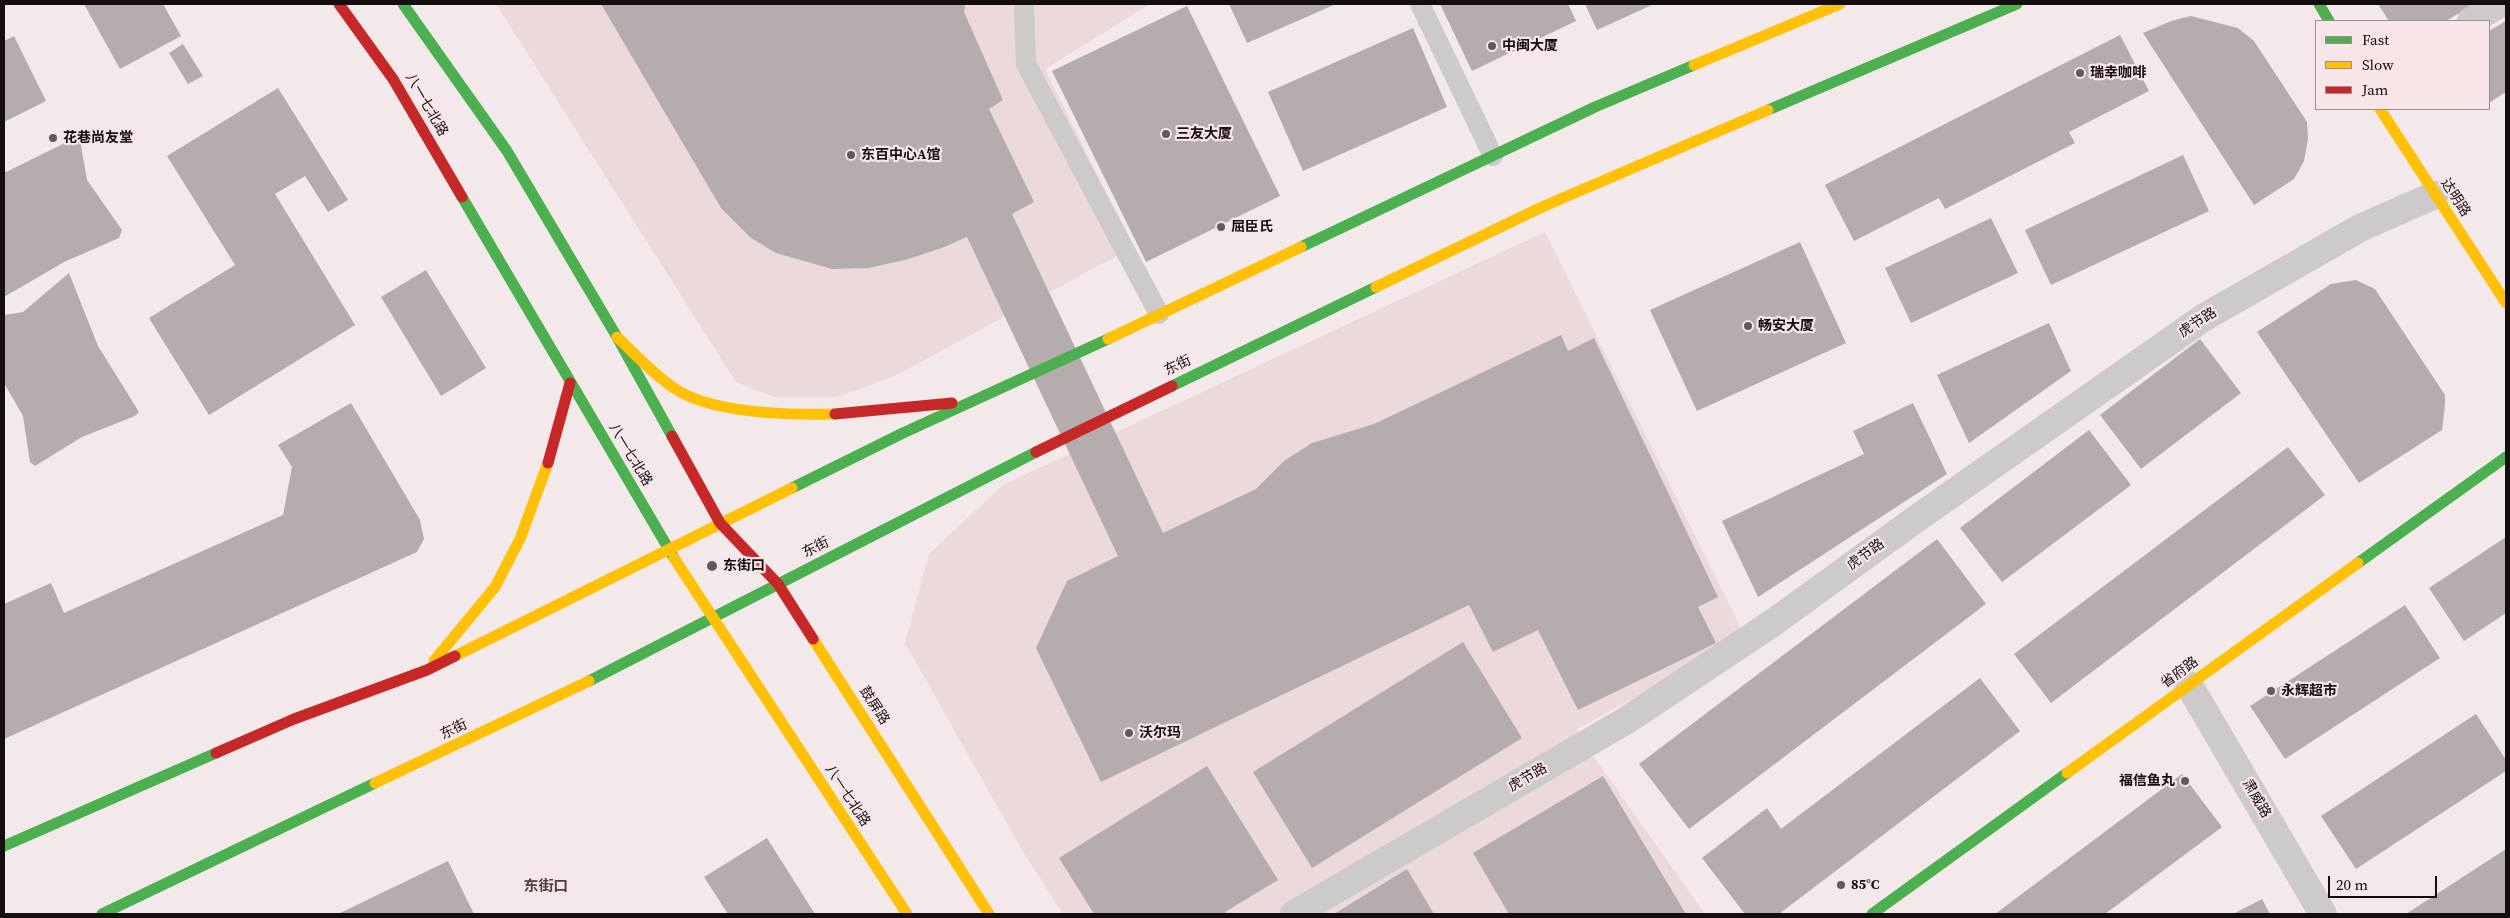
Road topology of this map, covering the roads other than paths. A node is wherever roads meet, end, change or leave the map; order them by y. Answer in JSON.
{"nodes":[{"id":1,"x":340,"y":4,"type":"edge"},
{"id":2,"x":403,"y":4,"type":"edge"},
{"id":3,"x":1024,"y":4,"type":"edge"},
{"id":4,"x":1420,"y":4,"type":"edge"},
{"id":5,"x":1840,"y":4,"type":"edge"},
{"id":6,"x":2017,"y":4,"type":"edge"},
{"id":7,"x":2319,"y":4,"type":"edge"},
{"id":8,"x":2499,"y":4,"type":"edge"},
{"id":9,"x":2327,"y":20,"type":"edge"},
{"id":10,"x":2473,"y":20,"type":"edge"},
{"id":11,"x":2381,"y":110,"type":"edge"},
{"id":12,"x":1493,"y":156,"type":"junction"},
{"id":13,"x":2435,"y":195,"type":"junction"},
{"id":14,"x":2506,"y":303,"type":"edge"},
{"id":15,"x":1159,"y":314,"type":"junction"},
{"id":16,"x":617,"y":337,"type":"junction"},
{"id":17,"x":570,"y":383,"type":"junction"},
{"id":18,"x":976,"y":400,"type":"junction"},
{"id":19,"x":2506,"y":457,"type":"edge"},
{"id":20,"x":720,"y":524,"type":"junction"},
{"id":21,"x":668,"y":549,"type":"junction"},
{"id":22,"x":778,"y":584,"type":"junction"},
{"id":23,"x":712,"y":617,"type":"junction"},
{"id":24,"x":427,"y":670,"type":"junction"},
{"id":25,"x":2189,"y":685,"type":"junction"},
{"id":26,"x":4,"y":846,"type":"edge"},
{"id":27,"x":102,"y":914,"type":"edge"},
{"id":28,"x":907,"y":914,"type":"edge"},
{"id":29,"x":989,"y":914,"type":"edge"},
{"id":30,"x":1294,"y":914,"type":"edge"},
{"id":31,"x":1872,"y":914,"type":"edge"},
{"id":32,"x":2323,"y":914,"type":"edge"}],
"edges":[{"from":1,"to":17,"type":"main road","name":"八一七北路"},
{"from":2,"to":16,"type":"main road"},
{"from":3,"to":15,"type":"lane"},
{"from":4,"to":12,"type":"lane"},
{"from":5,"to":12,"type":"main road"},
{"from":6,"to":22,"type":"main road","name":"东街"},
{"from":7,"to":9,"type":"main road"},
{"from":8,"to":10,"type":"street"},
{"from":11,"to":13,"type":"main road","name":"达明路"},
{"from":12,"to":15,"type":"main road"},
{"from":13,"to":14,"type":"main road","name":"达明路"},
{"from":13,"to":30,"type":"street","name":"虎节路"},
{"from":15,"to":18,"type":"main road"},
{"from":16,"to":18,"type":"main road"},
{"from":16,"to":20,"type":"main road"},
{"from":17,"to":21,"type":"main road","name":"八一七北路"},
{"from":17,"to":24,"type":"main road"},
{"from":18,"to":20,"type":"main road"},
{"from":19,"to":25,"type":"main road","name":"省府路"},
{"from":20,"to":21,"type":"main road"},
{"from":20,"to":22,"type":"main road","name":"鼓屏路"},
{"from":21,"to":23,"type":"main road","name":"八一七北路"},
{"from":21,"to":24,"type":"main road"},
{"from":22,"to":23,"type":"main road","name":"东街"},
{"from":22,"to":29,"type":"main road","name":"鼓屏路"},
{"from":23,"to":27,"type":"main road","name":"东街"},
{"from":23,"to":28,"type":"main road","name":"八一七北路"},
{"from":24,"to":26,"type":"main road"},
{"from":25,"to":31,"type":"main road","name":"省府路"},
{"from":25,"to":32,"type":"street","name":"肃威路"}]}
